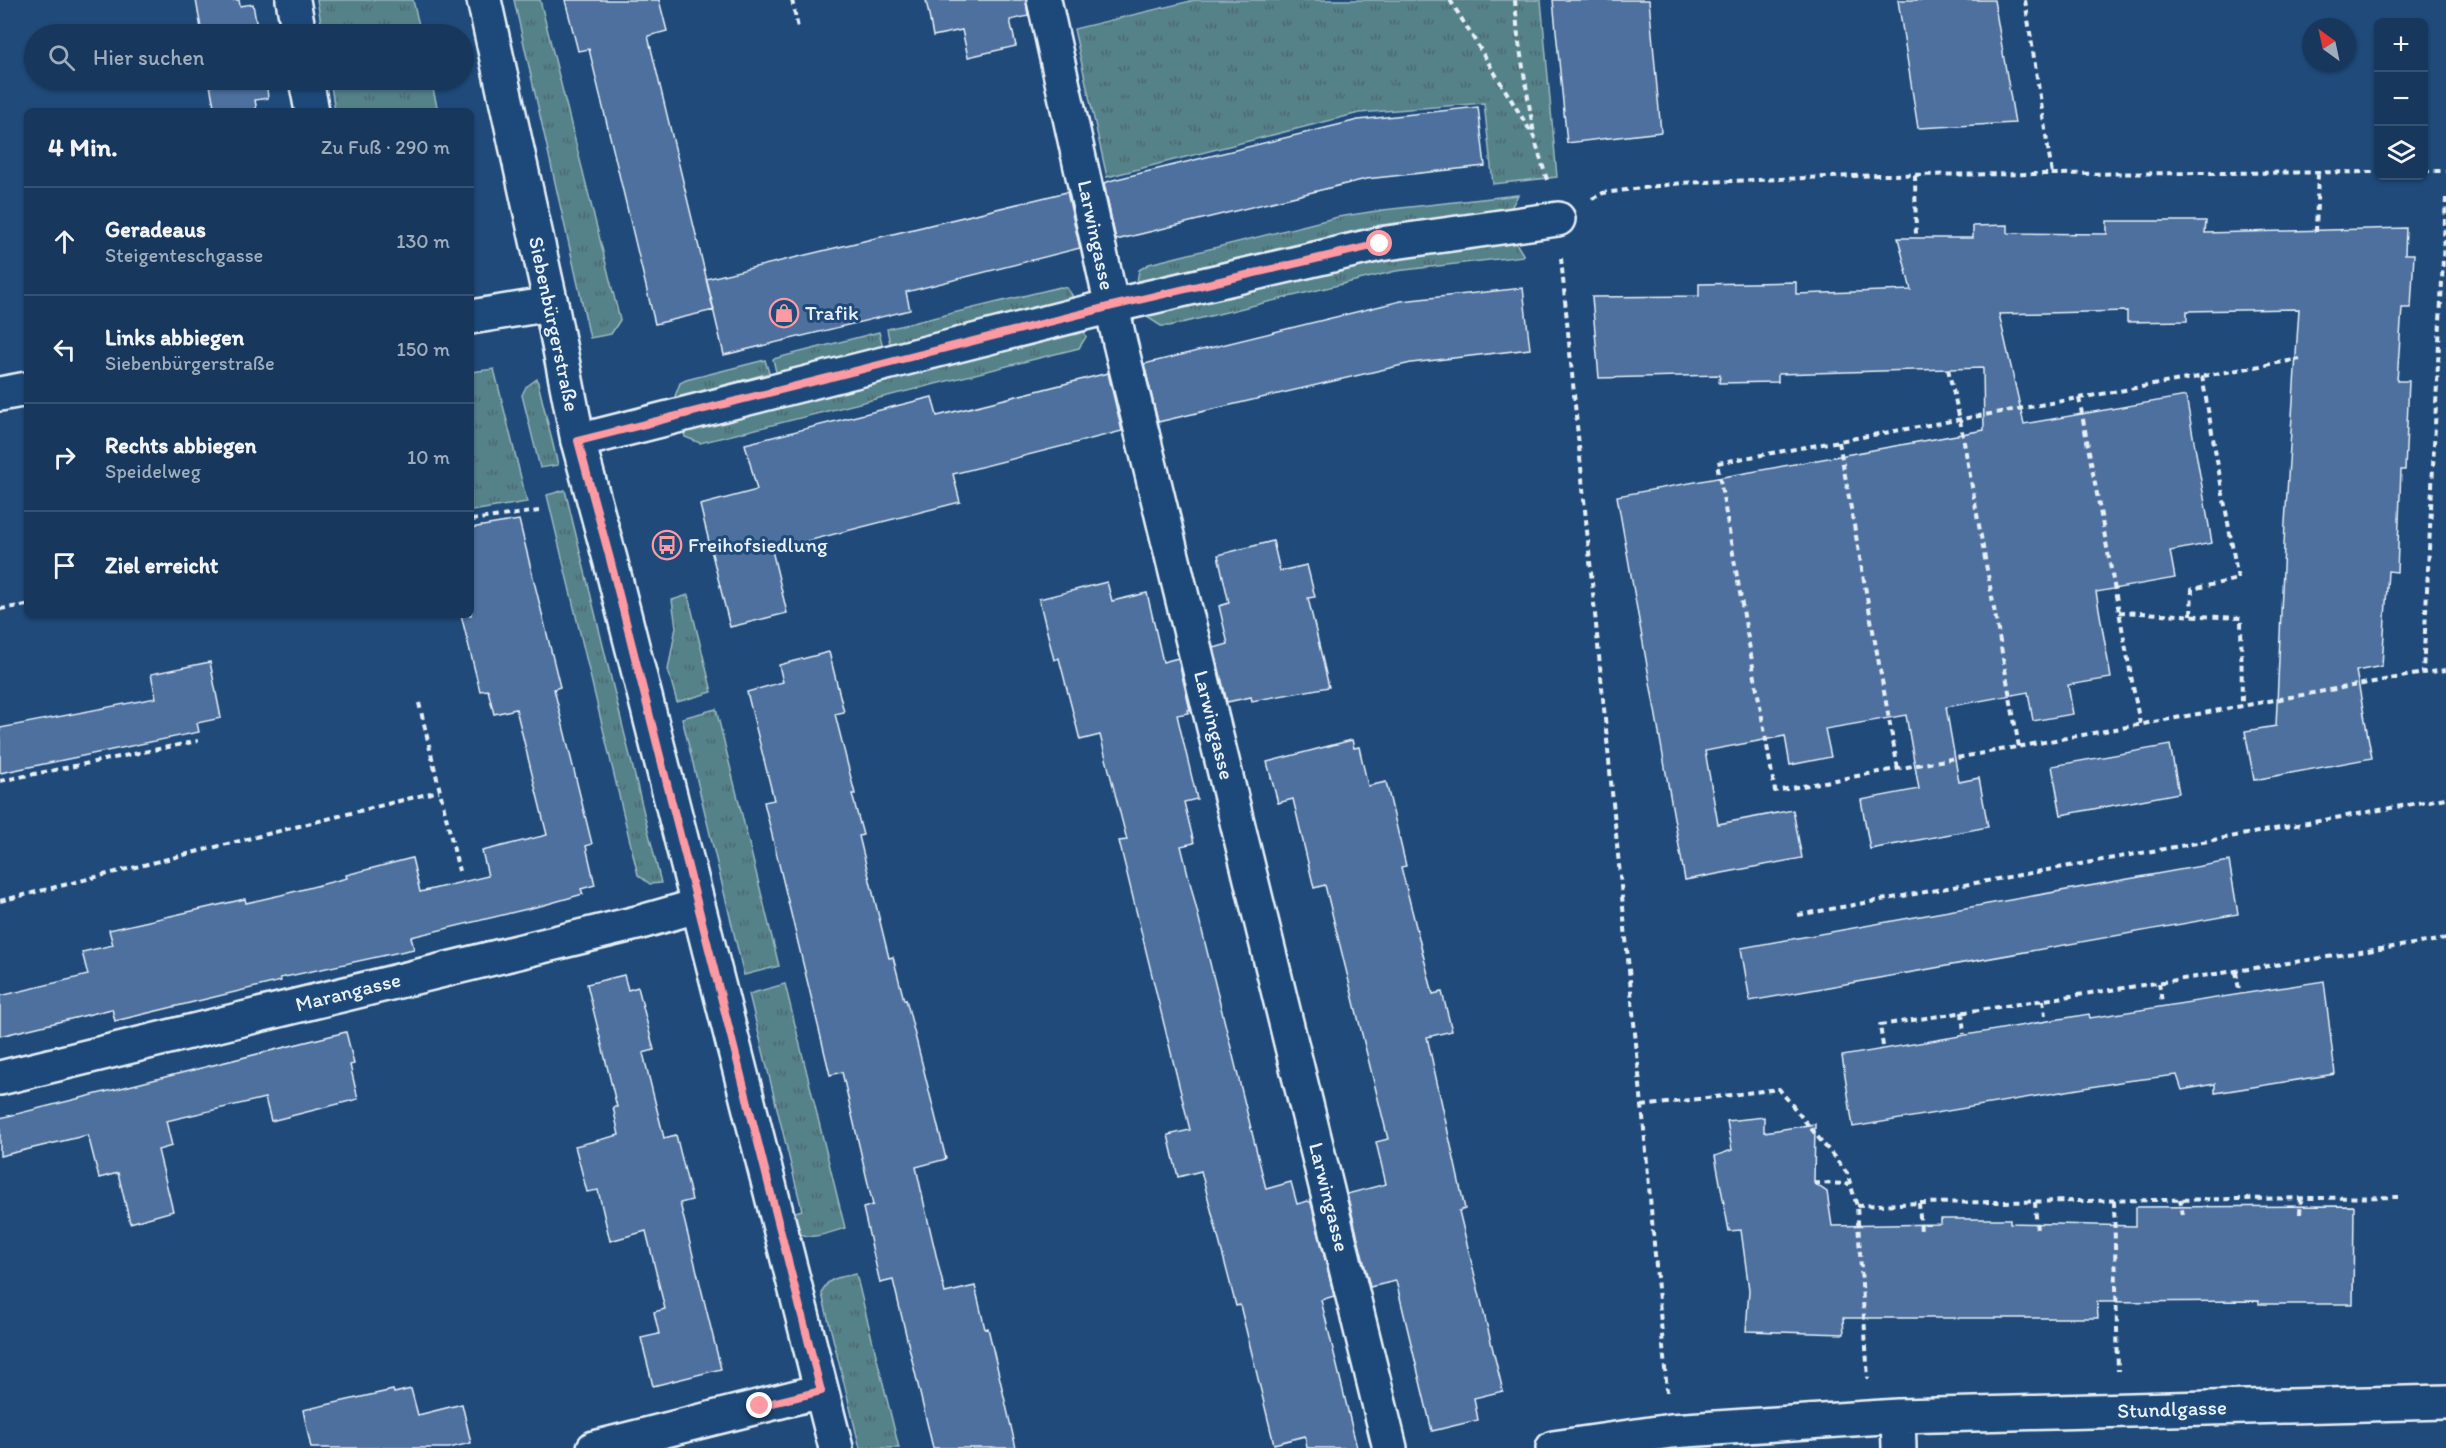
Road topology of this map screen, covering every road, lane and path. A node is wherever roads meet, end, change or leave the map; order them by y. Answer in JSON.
{"nodes":[{"id":1,"x":293,"y":0,"type":"edge"},
{"id":2,"x":484,"y":0,"type":"edge"},
{"id":3,"x":792,"y":0,"type":"edge"},
{"id":4,"x":1044,"y":0,"type":"edge"},
{"id":5,"x":1450,"y":0,"type":"edge"},
{"id":6,"x":1515,"y":0,"type":"edge"},
{"id":7,"x":2025,"y":0,"type":"edge"},
{"id":8,"x":297,"y":24,"type":"edge"},
{"id":9,"x":798,"y":28,"type":"dead end"},
{"id":10,"x":308,"y":90,"type":"edge"},
{"id":11,"x":311,"y":108,"type":"edge"},
{"id":12,"x":1534,"y":137,"type":"junction"},
{"id":13,"x":2428,"y":171,"type":"edge"},
{"id":14,"x":2446,"y":171,"type":"edge"},
{"id":15,"x":2318,"y":172,"type":"junction"},
{"id":16,"x":2374,"y":172,"type":"edge"},
{"id":17,"x":2052,"y":174,"type":"junction"},
{"id":18,"x":1915,"y":175,"type":"junction"},
{"id":19,"x":2446,"y":198,"type":"edge"},
{"id":20,"x":1558,"y":219,"type":"junction"},
{"id":21,"x":2316,"y":232,"type":"dead end"},
{"id":22,"x":1916,"y":238,"type":"dead end"},
{"id":23,"x":551,"y":304,"type":"junction"},
{"id":24,"x":1112,"y":306,"type":"junction"},
{"id":25,"x":474,"y":317,"type":"edge"},
{"id":26,"x":2300,"y":358,"type":"dead end"},
{"id":27,"x":1948,"y":369,"type":"dead end"},
{"id":28,"x":2202,"y":376,"type":"junction"},
{"id":29,"x":24,"y":389,"type":"edge"},
{"id":30,"x":0,"y":393,"type":"edge"},
{"id":31,"x":2079,"y":398,"type":"junction"},
{"id":32,"x":1960,"y":420,"type":"junction"},
{"id":33,"x":578,"y":441,"type":"junction"},
{"id":34,"x":1839,"y":442,"type":"junction"},
{"id":35,"x":539,"y":511,"type":"dead end"},
{"id":36,"x":474,"y":520,"type":"edge"},
{"id":37,"x":24,"y":605,"type":"edge"},
{"id":38,"x":0,"y":609,"type":"edge"},
{"id":39,"x":2120,"y":612,"type":"junction"},
{"id":40,"x":2191,"y":615,"type":"junction"},
{"id":41,"x":2446,"y":670,"type":"edge"},
{"id":42,"x":2423,"y":673,"type":"junction"},
{"id":43,"x":419,"y":704,"type":"dead end"},
{"id":44,"x":2242,"y":706,"type":"junction"},
{"id":45,"x":2140,"y":724,"type":"junction"},
{"id":46,"x":198,"y":741,"type":"dead end"},
{"id":47,"x":2019,"y":747,"type":"junction"},
{"id":48,"x":1898,"y":769,"type":"junction"},
{"id":49,"x":0,"y":781,"type":"edge"},
{"id":50,"x":439,"y":791,"type":"junction"},
{"id":51,"x":2446,"y":798,"type":"edge"},
{"id":52,"x":459,"y":871,"type":"dead end"},
{"id":53,"x":0,"y":901,"type":"edge"},
{"id":54,"x":697,"y":906,"type":"junction"},
{"id":55,"x":1798,"y":915,"type":"dead end"},
{"id":56,"x":2446,"y":939,"type":"edge"},
{"id":57,"x":2236,"y":972,"type":"junction"},
{"id":58,"x":2159,"y":983,"type":"junction"},
{"id":59,"x":2239,"y":990,"type":"dead end"},
{"id":60,"x":2043,"y":1000,"type":"junction"},
{"id":61,"x":2162,"y":1002,"type":"dead end"},
{"id":62,"x":1962,"y":1012,"type":"junction"},
{"id":63,"x":2045,"y":1016,"type":"dead end"},
{"id":64,"x":1964,"y":1034,"type":"dead end"},
{"id":65,"x":1883,"y":1046,"type":"dead end"},
{"id":66,"x":0,"y":1078,"type":"edge"},
{"id":67,"x":1642,"y":1106,"type":"junction"},
{"id":68,"x":1814,"y":1183,"type":"dead end"},
{"id":69,"x":1849,"y":1184,"type":"junction"},
{"id":70,"x":2398,"y":1197,"type":"dead end"},
{"id":71,"x":2301,"y":1198,"type":"junction"},
{"id":72,"x":2180,"y":1199,"type":"junction"},
{"id":73,"x":2114,"y":1201,"type":"junction"},
{"id":74,"x":2035,"y":1202,"type":"junction"},
{"id":75,"x":1919,"y":1203,"type":"junction"},
{"id":76,"x":1857,"y":1206,"type":"junction"},
{"id":77,"x":2300,"y":1214,"type":"dead end"},
{"id":78,"x":2183,"y":1215,"type":"dead end"},
{"id":79,"x":1921,"y":1232,"type":"dead end"},
{"id":80,"x":2037,"y":1232,"type":"dead end"},
{"id":81,"x":2118,"y":1372,"type":"dead end"},
{"id":82,"x":1868,"y":1381,"type":"dead end"},
{"id":83,"x":821,"y":1391,"type":"junction"},
{"id":84,"x":2446,"y":1402,"type":"edge"},
{"id":85,"x":1671,"y":1431,"type":"junction"},
{"id":86,"x":1898,"y":1432,"type":"edge"},
{"id":87,"x":594,"y":1448,"type":"edge"},
{"id":88,"x":836,"y":1448,"type":"edge"},
{"id":89,"x":1390,"y":1448,"type":"edge"},
{"id":90,"x":1553,"y":1448,"type":"edge"}],
"edges":[{"from":1,"to":8,"type":"street"},
{"from":2,"to":23,"type":"street","name":"Siebenbürgerstraße"},
{"from":3,"to":9,"type":"path"},
{"from":4,"to":24,"type":"street","name":"Larwingasse"},
{"from":5,"to":12,"type":"path"},
{"from":6,"to":12,"type":"path"},
{"from":7,"to":17,"type":"path"},
{"from":10,"to":11,"type":"street"},
{"from":12,"to":20,"type":"path"},
{"from":13,"to":14,"type":"path"},
{"from":15,"to":16,"type":"path"},
{"from":15,"to":17,"type":"path"},
{"from":15,"to":21,"type":"path"},
{"from":17,"to":18,"type":"path"},
{"from":18,"to":20,"type":"path"},
{"from":18,"to":22,"type":"path"},
{"from":19,"to":42,"type":"path"},
{"from":20,"to":24,"type":"street"},
{"from":20,"to":67,"type":"path"},
{"from":23,"to":25,"type":"street"},
{"from":23,"to":33,"type":"street","name":"Siebenbürgerstraße"},
{"from":24,"to":33,"type":"street"},
{"from":24,"to":89,"type":"street","name":"Larwingasse"},
{"from":26,"to":28,"type":"path"},
{"from":27,"to":32,"type":"path"},
{"from":28,"to":31,"type":"path"},
{"from":28,"to":40,"type":"path"},
{"from":29,"to":30,"type":"street"},
{"from":31,"to":32,"type":"path"},
{"from":31,"to":39,"type":"path"},
{"from":32,"to":34,"type":"path"},
{"from":32,"to":47,"type":"path"},
{"from":33,"to":54,"type":"street","name":"Siebenbürgerstraße"},
{"from":34,"to":48,"type":"path"},
{"from":34,"to":48,"type":"path"},
{"from":35,"to":36,"type":"path"},
{"from":37,"to":38,"type":"path"},
{"from":39,"to":40,"type":"path"},
{"from":39,"to":45,"type":"path"},
{"from":40,"to":44,"type":"path"},
{"from":41,"to":42,"type":"path"},
{"from":42,"to":44,"type":"path"},
{"from":43,"to":50,"type":"path"},
{"from":44,"to":45,"type":"path"},
{"from":45,"to":47,"type":"path"},
{"from":46,"to":49,"type":"path"},
{"from":47,"to":48,"type":"path"},
{"from":50,"to":52,"type":"path"},
{"from":50,"to":53,"type":"path"},
{"from":51,"to":55,"type":"path"},
{"from":54,"to":66,"type":"street","name":"Marangasse"},
{"from":54,"to":83,"type":"street","name":"Siebenbürgerstraße"},
{"from":56,"to":57,"type":"path"},
{"from":57,"to":58,"type":"path"},
{"from":57,"to":59,"type":"path"},
{"from":58,"to":60,"type":"path"},
{"from":58,"to":61,"type":"path"},
{"from":60,"to":62,"type":"path"},
{"from":60,"to":63,"type":"path"},
{"from":62,"to":64,"type":"path"},
{"from":62,"to":65,"type":"path"},
{"from":67,"to":69,"type":"path"},
{"from":67,"to":85,"type":"path"},
{"from":68,"to":69,"type":"path"},
{"from":69,"to":76,"type":"path"},
{"from":70,"to":71,"type":"path"},
{"from":71,"to":72,"type":"path"},
{"from":71,"to":77,"type":"path"},
{"from":72,"to":73,"type":"path"},
{"from":72,"to":78,"type":"path"},
{"from":73,"to":74,"type":"path"},
{"from":73,"to":81,"type":"path"},
{"from":74,"to":75,"type":"path"},
{"from":74,"to":80,"type":"path"},
{"from":75,"to":76,"type":"path"},
{"from":75,"to":79,"type":"path"},
{"from":76,"to":82,"type":"path"},
{"from":83,"to":87,"type":"street"},
{"from":83,"to":88,"type":"street","name":"Siebenbürgerstraße"},
{"from":84,"to":86,"type":"street","name":"Stundlgasse"},
{"from":85,"to":86,"type":"street","name":"Stundlgasse"},
{"from":85,"to":90,"type":"street","name":"Stundlgasse"}]}
